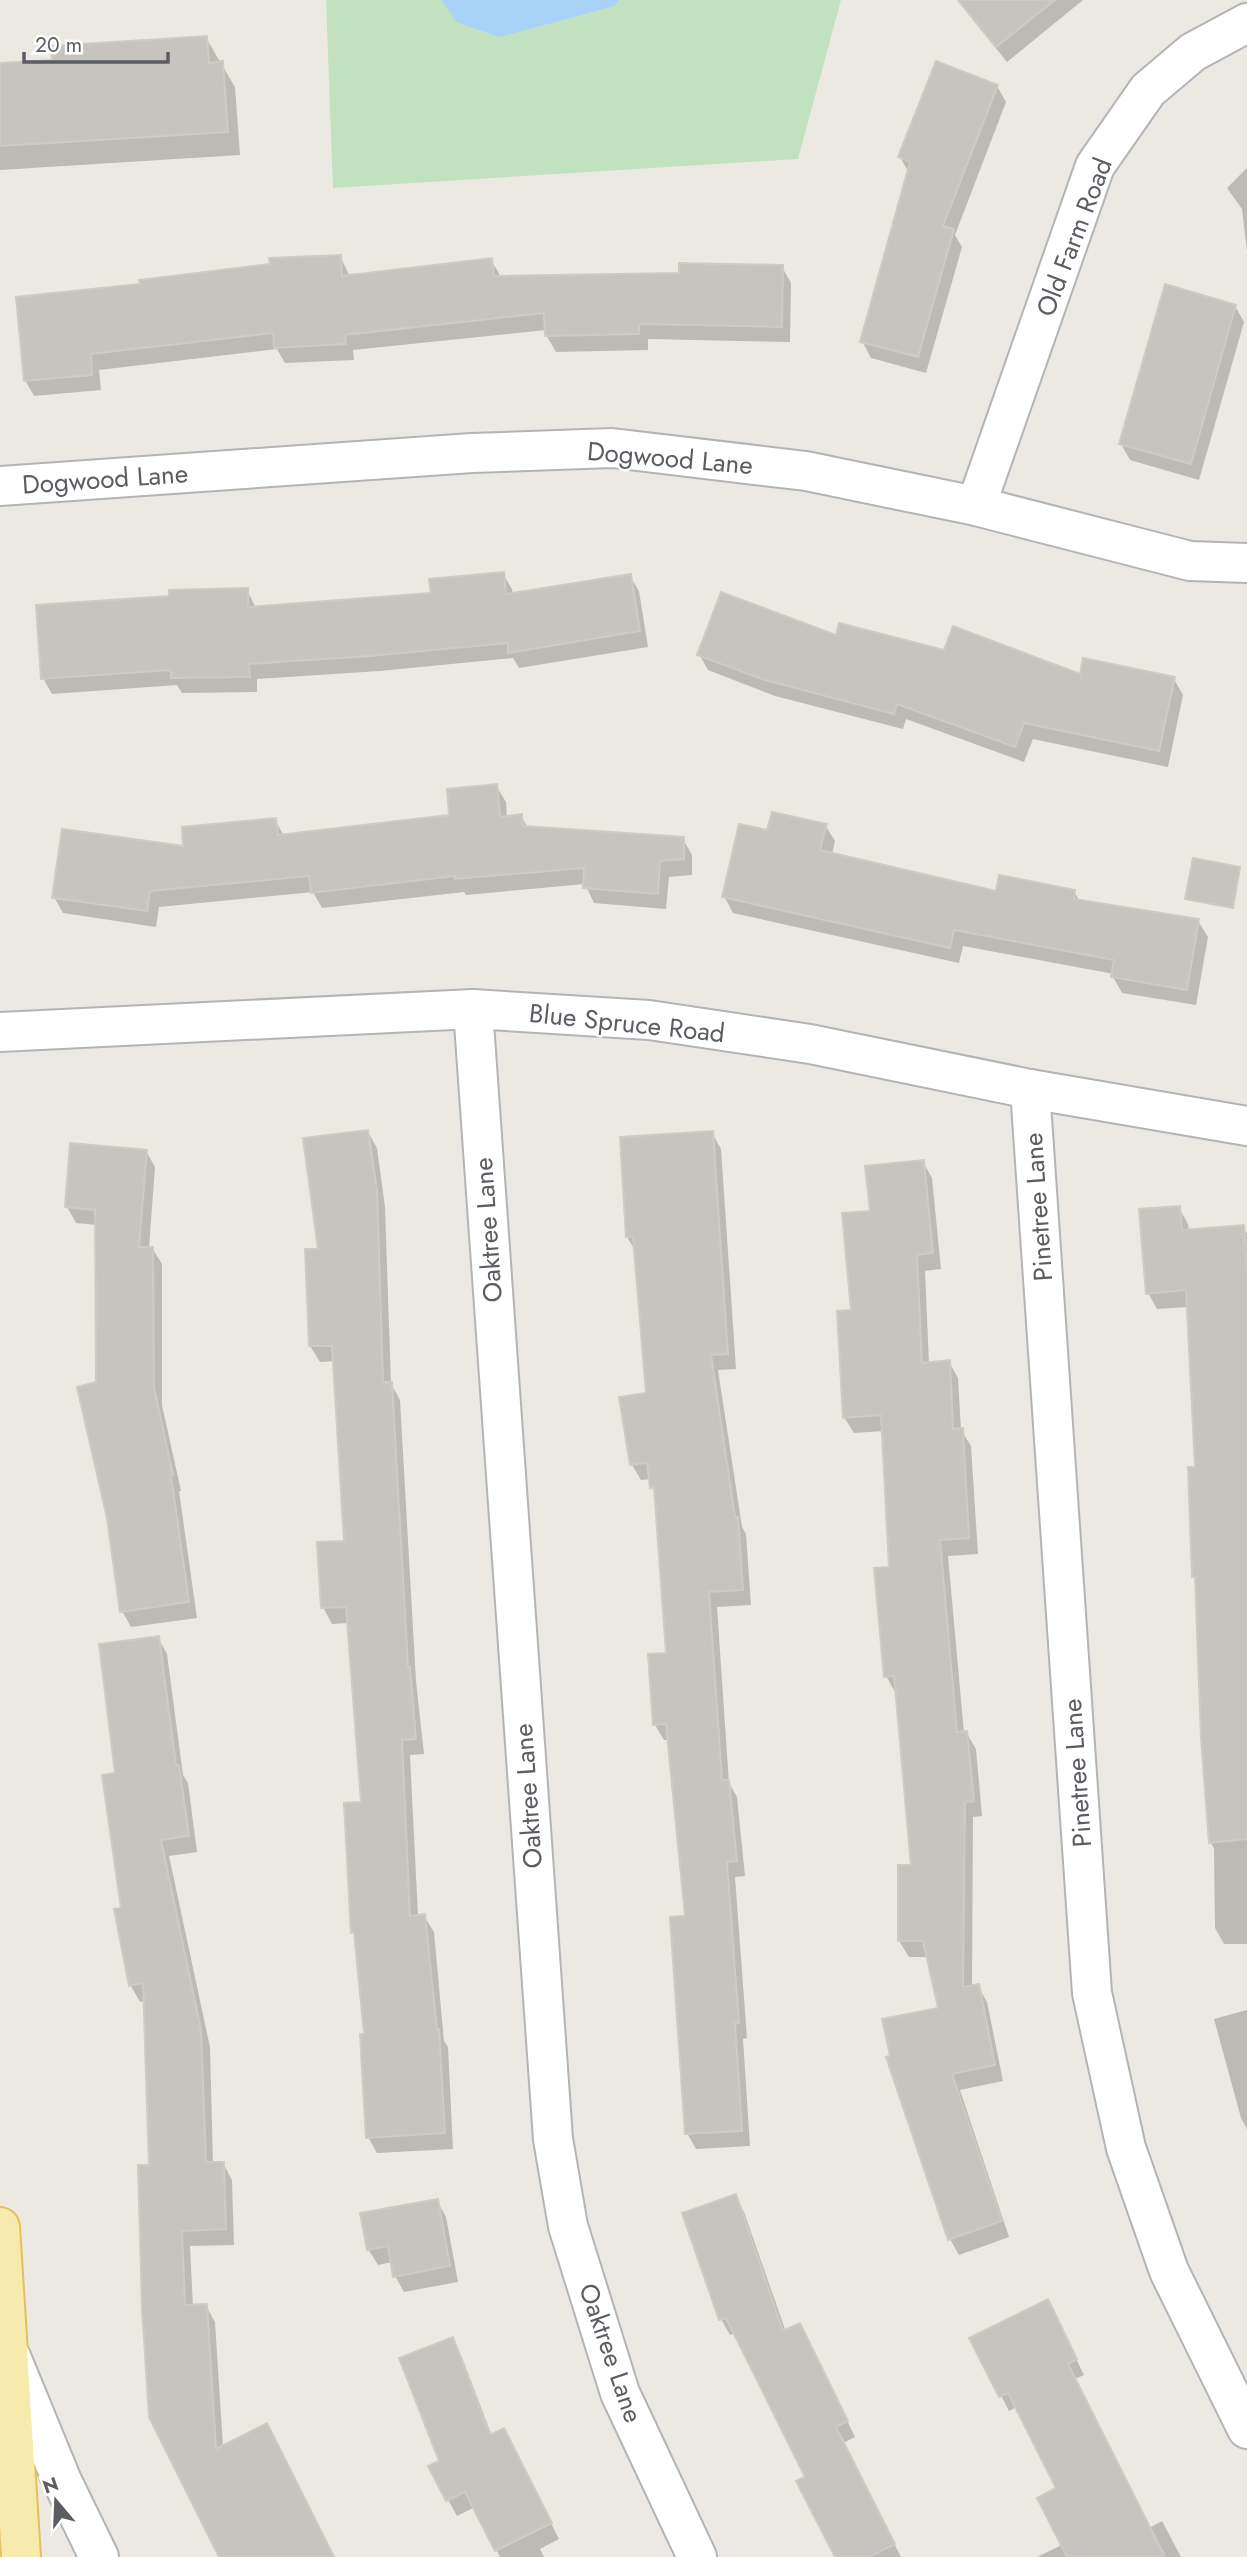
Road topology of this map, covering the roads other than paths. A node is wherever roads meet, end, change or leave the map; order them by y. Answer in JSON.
{"nodes":[{"id":1,"x":1247,"y":23,"type":"edge"},
{"id":2,"x":0,"y":486,"type":"edge"},
{"id":3,"x":976,"y":506,"type":"junction"},
{"id":4,"x":1247,"y":563,"type":"edge"},
{"id":5,"x":473,"y":1009,"type":"junction"},
{"id":6,"x":0,"y":1032,"type":"edge"},
{"id":7,"x":1030,"y":1089,"type":"junction"},
{"id":8,"x":1247,"y":1126,"type":"edge"},
{"id":9,"x":0,"y":2227,"type":"edge"},
{"id":10,"x":8,"y":2349,"type":"junction"},
{"id":11,"x":1247,"y":2429,"type":"edge"},
{"id":12,"x":21,"y":2557,"type":"edge"},
{"id":13,"x":99,"y":2557,"type":"edge"},
{"id":14,"x":697,"y":2557,"type":"edge"}],
"edges":[{"from":1,"to":3,"type":"street","name":"Old Farm Road"},
{"from":2,"to":3,"type":"street","name":"Dogwood Lane"},
{"from":3,"to":4,"type":"street","name":"Dogwood Lane"},
{"from":5,"to":6,"type":"street","name":"Blue Spruce Road"},
{"from":5,"to":7,"type":"street","name":"Blue Spruce Road"},
{"from":5,"to":14,"type":"street","name":"Oaktree Lane"},
{"from":7,"to":8,"type":"street","name":"Blue Spruce Road"},
{"from":7,"to":11,"type":"street","name":"Pinetree Lane"},
{"from":9,"to":10,"type":"main road"},
{"from":10,"to":12,"type":"main road"},
{"from":10,"to":13,"type":"street"}]}
